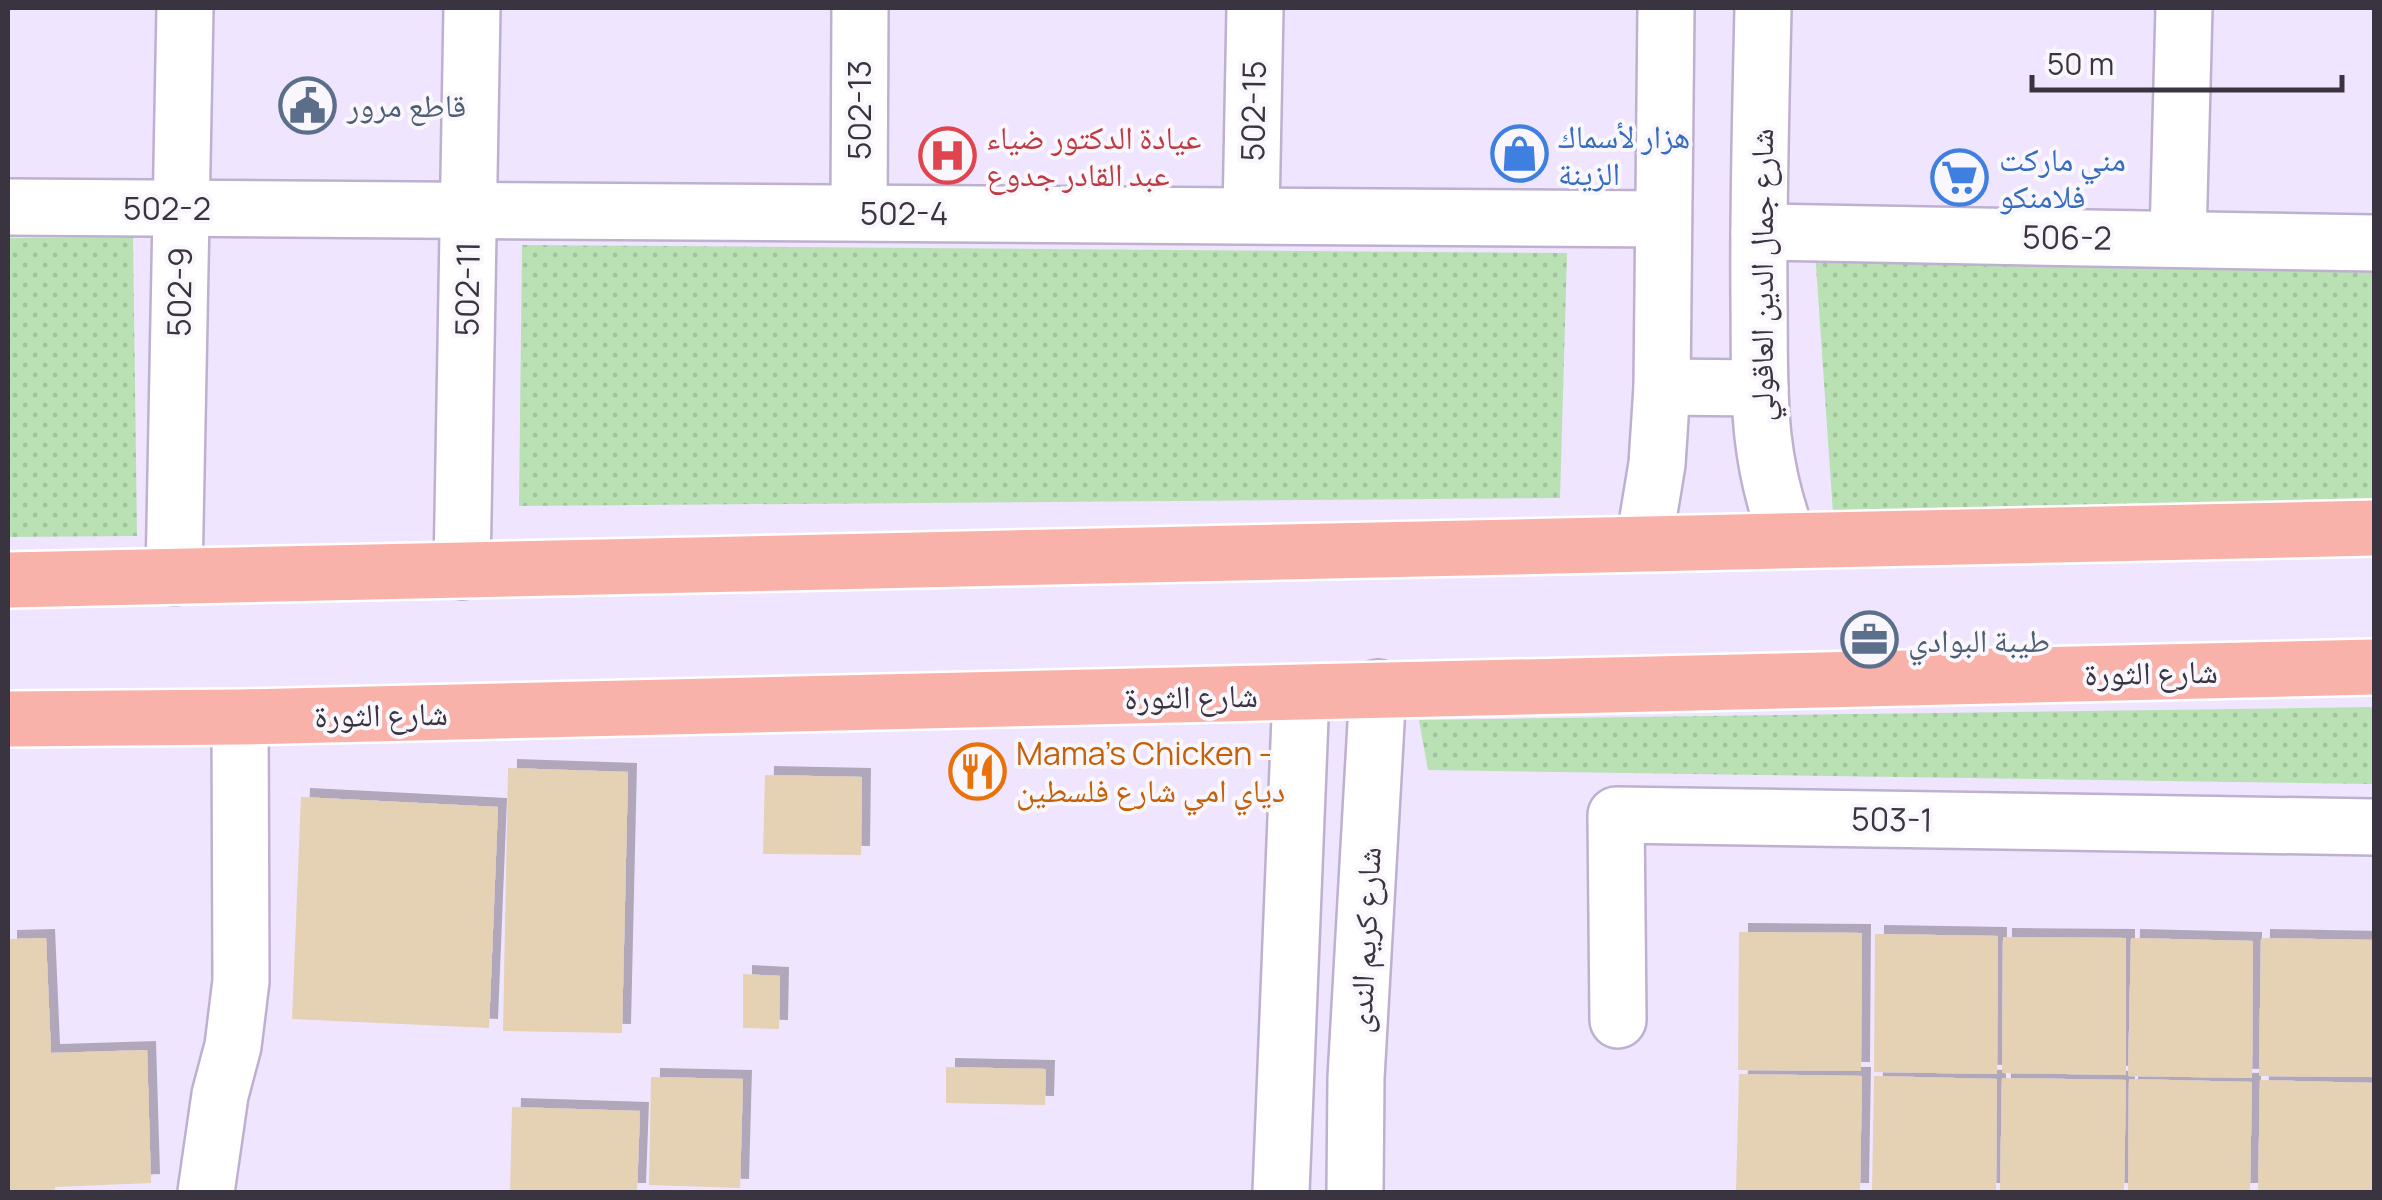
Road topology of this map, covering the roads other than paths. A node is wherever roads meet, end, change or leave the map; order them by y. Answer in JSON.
{"nodes":[{"id":1,"x":185,"y":8,"type":"edge"},
{"id":2,"x":472,"y":8,"type":"edge"},
{"id":3,"x":860,"y":8,"type":"edge"},
{"id":4,"x":1254,"y":8,"type":"edge"},
{"id":5,"x":1666,"y":8,"type":"edge"},
{"id":6,"x":1764,"y":8,"type":"edge"},
{"id":7,"x":2184,"y":8,"type":"edge"},
{"id":8,"x":8,"y":207,"type":"edge"},
{"id":9,"x":181,"y":208,"type":"junction"},
{"id":10,"x":326,"y":209,"type":"joint"},
{"id":11,"x":468,"y":210,"type":"junction"},
{"id":12,"x":859,"y":212,"type":"junction"},
{"id":13,"x":1251,"y":214,"type":"junction"},
{"id":14,"x":1662,"y":219,"type":"junction"},
{"id":15,"x":1758,"y":232,"type":"junction"},
{"id":16,"x":2178,"y":238,"type":"junction"},
{"id":17,"x":2374,"y":242,"type":"edge"},
{"id":18,"x":1662,"y":387,"type":"junction"},
{"id":19,"x":1760,"y":388,"type":"junction"},
{"id":20,"x":2374,"y":528,"type":"edge"},
{"id":21,"x":1788,"y":539,"type":"junction"},
{"id":22,"x":1644,"y":542,"type":"junction"},
{"id":23,"x":462,"y":571,"type":"junction"},
{"id":24,"x":174,"y":577,"type":"junction"},
{"id":25,"x":8,"y":580,"type":"edge"},
{"id":26,"x":2374,"y":667,"type":"edge"},
{"id":27,"x":1378,"y":688,"type":"junction"},
{"id":28,"x":1301,"y":693,"type":"junction"},
{"id":29,"x":240,"y":717,"type":"junction"},
{"id":30,"x":8,"y":718,"type":"edge"},
{"id":31,"x":2374,"y":827,"type":"edge"},
{"id":32,"x":1618,"y":1020,"type":"dead end"},
{"id":33,"x":206,"y":1192,"type":"edge"},
{"id":34,"x":1281,"y":1192,"type":"edge"},
{"id":35,"x":1355,"y":1192,"type":"edge"}],
"edges":[{"from":1,"to":9,"type":"street","name":"502-9"},
{"from":2,"to":11,"type":"street","name":"502-11"},
{"from":3,"to":12,"type":"street","name":"502-13"},
{"from":4,"to":13,"type":"street","name":"502-15"},
{"from":5,"to":14,"type":"street"},
{"from":6,"to":15,"type":"street","name":"شارع جمال الدين العاقولي"},
{"from":7,"to":16,"type":"street"},
{"from":8,"to":9,"type":"street","name":"502-2"},
{"from":9,"to":10,"type":"street","name":"502-2"},
{"from":9,"to":24,"type":"street","name":"502-9"},
{"from":10,"to":11,"type":"street","name":"502-4"},
{"from":11,"to":12,"type":"street","name":"502-4"},
{"from":11,"to":23,"type":"street","name":"502-11"},
{"from":12,"to":13,"type":"street","name":"502-4"},
{"from":13,"to":14,"type":"street","name":"502-4"},
{"from":14,"to":18,"type":"street"},
{"from":15,"to":16,"type":"street","name":"506-2"},
{"from":15,"to":19,"type":"street","name":"شارع جمال الدين العاقولي"},
{"from":16,"to":17,"type":"street","name":"506-2"},
{"from":18,"to":19,"type":"street"},
{"from":18,"to":22,"type":"street"},
{"from":19,"to":21,"type":"street","name":"شارع جمال الدين العاقولي"},
{"from":20,"to":21,"type":"main road"},
{"from":21,"to":22,"type":"main road"},
{"from":22,"to":23,"type":"main road"},
{"from":23,"to":24,"type":"main road"},
{"from":24,"to":25,"type":"main road"},
{"from":26,"to":27,"type":"main road","name":"شارع الثورة"},
{"from":27,"to":28,"type":"main road","name":"شارع الثورة"},
{"from":27,"to":35,"type":"street","name":"شارع كريم الندى"},
{"from":28,"to":29,"type":"main road","name":"شارع الثورة"},
{"from":28,"to":34,"type":"street"},
{"from":29,"to":30,"type":"main road","name":"شارع الثورة"},
{"from":29,"to":33,"type":"street"},
{"from":31,"to":32,"type":"street","name":"503-1"}]}
